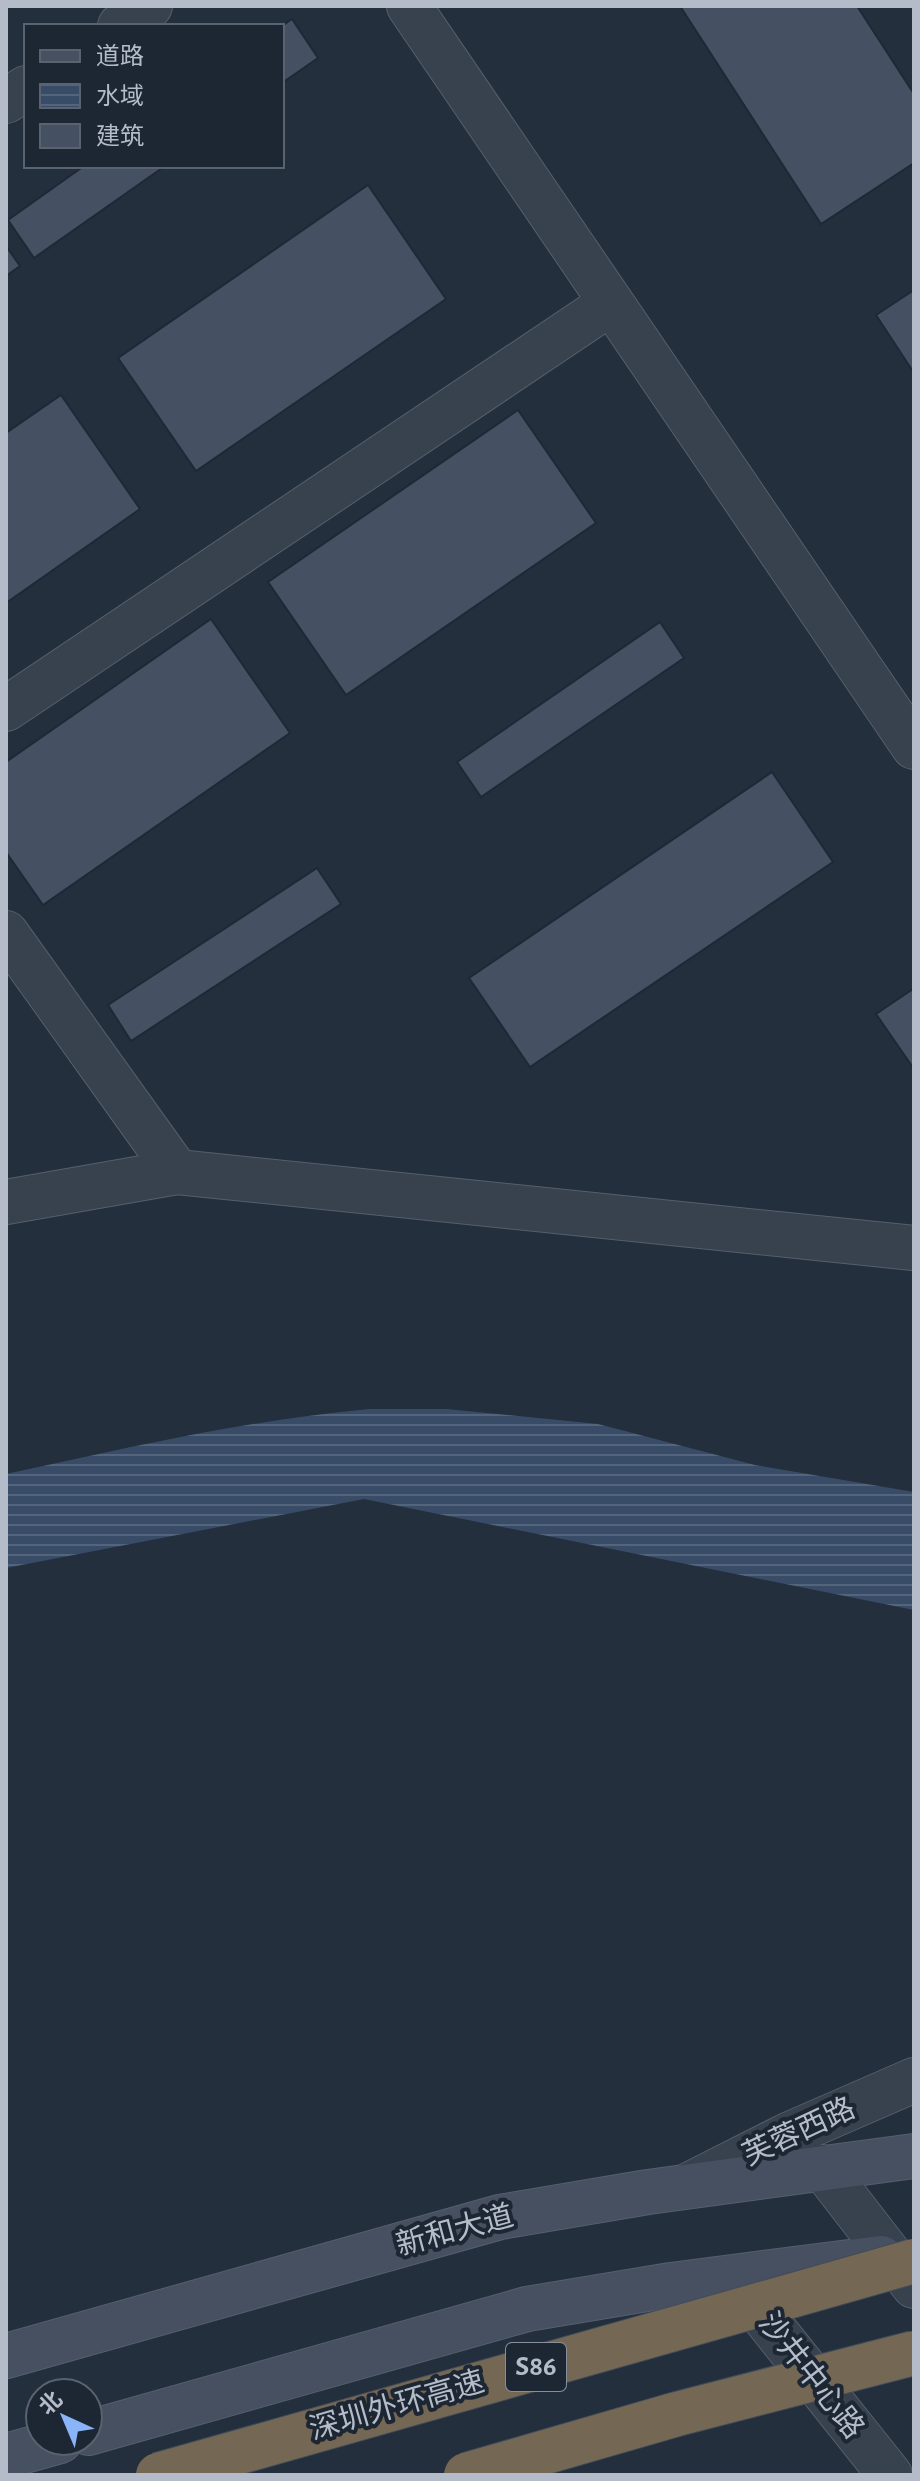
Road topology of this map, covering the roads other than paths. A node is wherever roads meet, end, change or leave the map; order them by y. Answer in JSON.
{"nodes":[{"id":1,"x":150,"y":6,"type":"edge"},
{"id":2,"x":409,"y":6,"type":"edge"},
{"id":3,"x":123,"y":24,"type":"edge"},
{"id":4,"x":24,"y":89,"type":"edge"},
{"id":5,"x":6,"y":101,"type":"edge"},
{"id":6,"x":611,"y":303,"type":"junction"},
{"id":7,"x":6,"y":709,"type":"edge"},
{"id":8,"x":914,"y":747,"type":"edge"},
{"id":9,"x":6,"y":933,"type":"edge"},
{"id":10,"x":177,"y":1172,"type":"junction"},
{"id":11,"x":6,"y":1202,"type":"edge"},
{"id":12,"x":914,"y":1248,"type":"edge"},
{"id":13,"x":914,"y":2080,"type":"edge"},
{"id":14,"x":914,"y":2156,"type":"edge"},
{"id":15,"x":822,"y":2167,"type":"junction"},
{"id":16,"x":686,"y":2186,"type":"junction"},
{"id":17,"x":908,"y":2265,"type":"edge"},
{"id":18,"x":732,"y":2276,"type":"junction"},
{"id":19,"x":914,"y":2353,"type":"edge"},
{"id":20,"x":6,"y":2356,"type":"edge"},
{"id":21,"x":104,"y":2428,"type":"edge"},
{"id":22,"x":158,"y":2475,"type":"edge"},
{"id":23,"x":466,"y":2475,"type":"edge"},
{"id":24,"x":890,"y":2475,"type":"edge"}],
"edges":[{"from":1,"to":3,"type":"street"},
{"from":2,"to":6,"type":"street"},
{"from":4,"to":5,"type":"street"},
{"from":6,"to":7,"type":"street"},
{"from":6,"to":8,"type":"street"},
{"from":9,"to":10,"type":"street"},
{"from":10,"to":11,"type":"street"},
{"from":10,"to":12,"type":"street"},
{"from":13,"to":16,"type":"street","name":"芙蓉西路"},
{"from":14,"to":15,"type":"main road","name":"新和大道"},
{"from":15,"to":16,"type":"main road","name":"新和大道"},
{"from":15,"to":17,"type":"street"},
{"from":16,"to":20,"type":"main road","name":"新和大道"},
{"from":17,"to":18,"type":"main road"},
{"from":17,"to":22,"type":"highway","name":"深圳外环高速","number":"S86","bridge":true},
{"from":18,"to":21,"type":"main road"},
{"from":18,"to":24,"type":"street","name":"沙井中心路"},
{"from":19,"to":23,"type":"highway","bridge":true}]}
